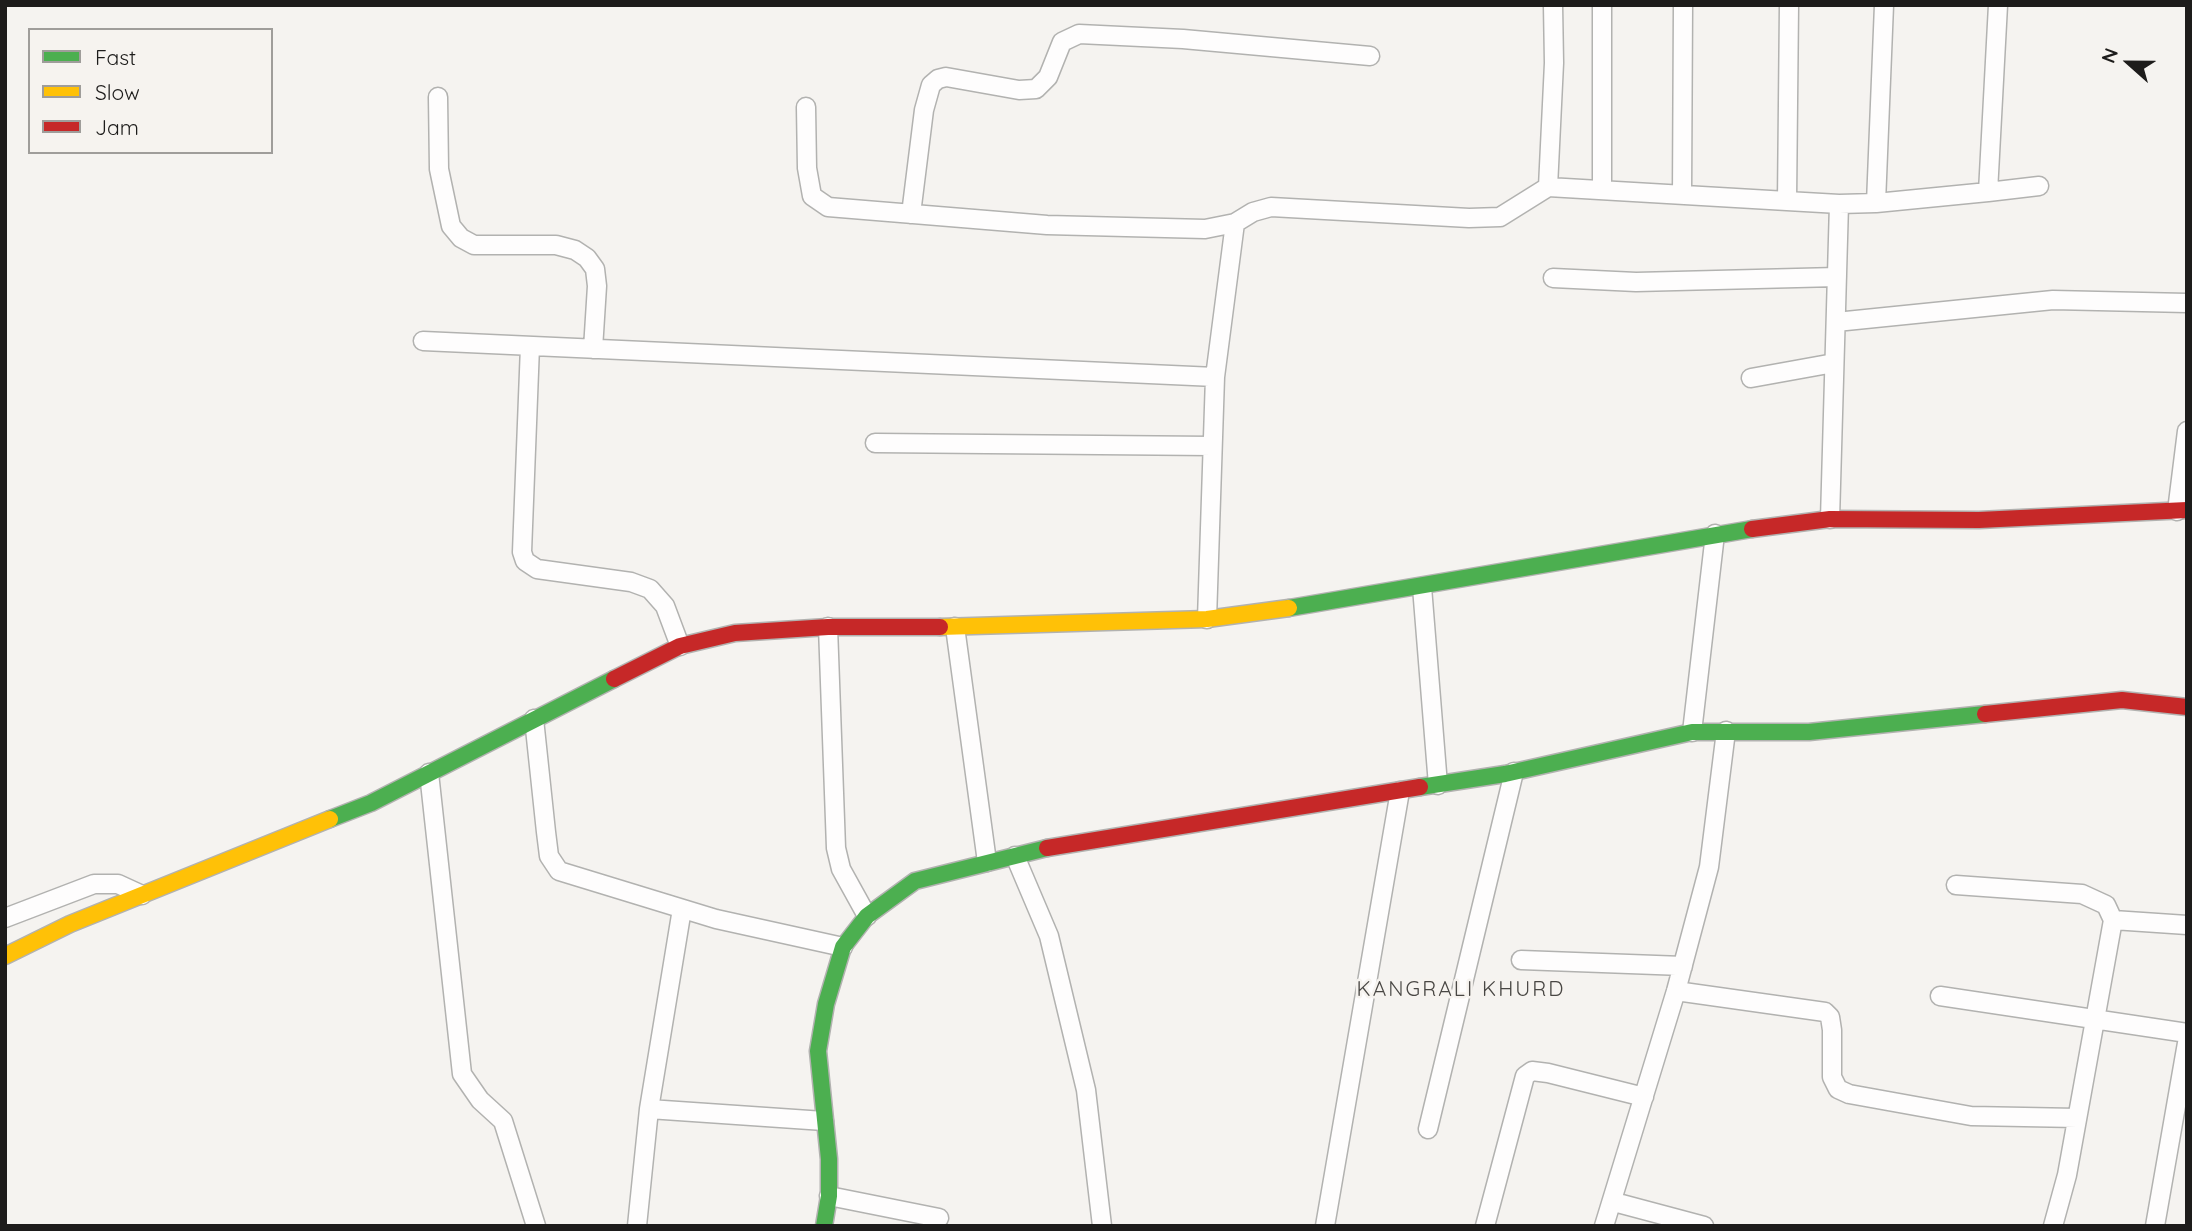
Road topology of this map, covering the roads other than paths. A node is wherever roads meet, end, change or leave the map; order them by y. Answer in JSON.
{"nodes":[{"id":1,"x":1553,"y":5,"type":"edge"},
{"id":2,"x":1602,"y":5,"type":"edge"},
{"id":3,"x":1683,"y":5,"type":"edge"},
{"id":4,"x":1789,"y":5,"type":"edge"},
{"id":5,"x":1884,"y":5,"type":"edge"},
{"id":6,"x":1998,"y":5,"type":"edge"},
{"id":7,"x":1370,"y":56,"type":"dead end"},
{"id":8,"x":438,"y":97,"type":"dead end"},
{"id":9,"x":806,"y":107,"type":"dead end"},
{"id":10,"x":2039,"y":186,"type":"dead end"},
{"id":11,"x":1548,"y":187,"type":"junction"},
{"id":12,"x":1602,"y":190,"type":"junction"},
{"id":13,"x":1988,"y":192,"type":"junction"},
{"id":14,"x":1682,"y":195,"type":"junction"},
{"id":15,"x":1787,"y":201,"type":"junction"},
{"id":16,"x":1876,"y":203,"type":"junction"},
{"id":17,"x":1839,"y":204,"type":"junction"},
{"id":18,"x":911,"y":214,"type":"junction"},
{"id":19,"x":1236,"y":223,"type":"junction"},
{"id":20,"x":1837,"y":277,"type":"junction"},
{"id":21,"x":1553,"y":278,"type":"dead end"},
{"id":22,"x":2187,"y":303,"type":"edge"},
{"id":23,"x":1836,"y":321,"type":"junction"},
{"id":24,"x":423,"y":341,"type":"dead end"},
{"id":25,"x":530,"y":346,"type":"junction"},
{"id":26,"x":593,"y":349,"type":"junction"},
{"id":27,"x":1834,"y":363,"type":"junction"},
{"id":28,"x":1216,"y":377,"type":"junction"},
{"id":29,"x":1751,"y":378,"type":"dead end"},
{"id":30,"x":2187,"y":431,"type":"edge"},
{"id":31,"x":875,"y":443,"type":"dead end"},
{"id":32,"x":1212,"y":446,"type":"junction"},
{"id":33,"x":2182,"y":510,"type":"edge"},
{"id":34,"x":1830,"y":519,"type":"junction"},
{"id":35,"x":1715,"y":534,"type":"junction"},
{"id":36,"x":1422,"y":587,"type":"junction"},
{"id":37,"x":1207,"y":619,"type":"junction"},
{"id":38,"x":828,"y":627,"type":"junction"},
{"id":39,"x":955,"y":627,"type":"junction"},
{"id":40,"x":680,"y":646,"type":"junction"},
{"id":41,"x":2187,"y":707,"type":"edge"},
{"id":42,"x":534,"y":719,"type":"junction"},
{"id":43,"x":1692,"y":732,"type":"junction"},
{"id":44,"x":1726,"y":732,"type":"junction"},
{"id":45,"x":1514,"y":772,"type":"junction"},
{"id":46,"x":429,"y":773,"type":"junction"},
{"id":47,"x":1438,"y":785,"type":"junction"},
{"id":48,"x":1400,"y":791,"type":"junction"},
{"id":49,"x":1015,"y":856,"type":"junction"},
{"id":50,"x":987,"y":862,"type":"junction"},
{"id":51,"x":1956,"y":885,"type":"dead end"},
{"id":52,"x":142,"y":895,"type":"junction"},
{"id":53,"x":682,"y":909,"type":"junction"},
{"id":54,"x":867,"y":916,"type":"junction"},
{"id":55,"x":5,"y":918,"type":"edge"},
{"id":56,"x":2113,"y":920,"type":"junction"},
{"id":57,"x":2187,"y":925,"type":"edge"},
{"id":58,"x":843,"y":947,"type":"junction"},
{"id":59,"x":5,"y":956,"type":"edge"},
{"id":60,"x":1521,"y":960,"type":"dead end"},
{"id":61,"x":1683,"y":966,"type":"junction"},
{"id":62,"x":1676,"y":991,"type":"junction"},
{"id":63,"x":1940,"y":996,"type":"dead end"},
{"id":64,"x":2096,"y":1021,"type":"junction"},
{"id":65,"x":2187,"y":1033,"type":"edge"},
{"id":66,"x":2187,"y":1043,"type":"edge"},
{"id":67,"x":1644,"y":1097,"type":"junction"},
{"id":68,"x":649,"y":1108,"type":"junction"},
{"id":69,"x":2077,"y":1118,"type":"junction"},
{"id":70,"x":824,"y":1121,"type":"junction"},
{"id":71,"x":1428,"y":1129,"type":"dead end"},
{"id":72,"x":830,"y":1196,"type":"junction"},
{"id":73,"x":1614,"y":1202,"type":"junction"},
{"id":74,"x":939,"y":1218,"type":"dead end"},
{"id":75,"x":536,"y":1226,"type":"edge"},
{"id":76,"x":637,"y":1226,"type":"edge"},
{"id":77,"x":824,"y":1226,"type":"edge"},
{"id":78,"x":1102,"y":1226,"type":"edge"},
{"id":79,"x":1325,"y":1226,"type":"edge"},
{"id":80,"x":1485,"y":1226,"type":"edge"},
{"id":81,"x":1604,"y":1226,"type":"edge"},
{"id":82,"x":1704,"y":1226,"type":"edge"},
{"id":83,"x":2053,"y":1226,"type":"edge"},
{"id":84,"x":2155,"y":1226,"type":"edge"}],
"edges":[{"from":1,"to":11,"type":"street"},
{"from":2,"to":12,"type":"street"},
{"from":3,"to":14,"type":"street"},
{"from":4,"to":15,"type":"street"},
{"from":5,"to":16,"type":"street"},
{"from":6,"to":13,"type":"street"},
{"from":7,"to":18,"type":"street"},
{"from":8,"to":26,"type":"street"},
{"from":9,"to":18,"type":"street"},
{"from":10,"to":13,"type":"street"},
{"from":11,"to":12,"type":"street"},
{"from":11,"to":19,"type":"street"},
{"from":12,"to":14,"type":"street"},
{"from":13,"to":16,"type":"street"},
{"from":14,"to":15,"type":"street"},
{"from":15,"to":17,"type":"street"},
{"from":16,"to":17,"type":"street"},
{"from":17,"to":20,"type":"street"},
{"from":18,"to":19,"type":"street"},
{"from":19,"to":28,"type":"street"},
{"from":20,"to":21,"type":"street"},
{"from":20,"to":23,"type":"street"},
{"from":22,"to":23,"type":"street"},
{"from":23,"to":27,"type":"street"},
{"from":24,"to":25,"type":"street"},
{"from":25,"to":26,"type":"street"},
{"from":25,"to":40,"type":"street"},
{"from":26,"to":28,"type":"street"},
{"from":27,"to":29,"type":"street"},
{"from":27,"to":34,"type":"street"},
{"from":28,"to":32,"type":"street"},
{"from":30,"to":33,"type":"street"},
{"from":31,"to":32,"type":"street"},
{"from":32,"to":37,"type":"street"},
{"from":33,"to":34,"type":"main road"},
{"from":34,"to":35,"type":"main road"},
{"from":35,"to":36,"type":"main road"},
{"from":35,"to":43,"type":"street"},
{"from":36,"to":37,"type":"main road"},
{"from":36,"to":47,"type":"street"},
{"from":37,"to":39,"type":"main road"},
{"from":38,"to":39,"type":"main road"},
{"from":38,"to":40,"type":"main road"},
{"from":38,"to":54,"type":"street"},
{"from":39,"to":50,"type":"street"},
{"from":40,"to":42,"type":"main road"},
{"from":41,"to":44,"type":"main road"},
{"from":42,"to":46,"type":"main road"},
{"from":42,"to":53,"type":"street"},
{"from":43,"to":44,"type":"main road"},
{"from":43,"to":45,"type":"main road"},
{"from":44,"to":61,"type":"street"},
{"from":45,"to":47,"type":"main road"},
{"from":45,"to":71,"type":"street"},
{"from":46,"to":52,"type":"main road"},
{"from":46,"to":75,"type":"street"},
{"from":47,"to":48,"type":"main road"},
{"from":48,"to":49,"type":"main road"},
{"from":48,"to":79,"type":"street"},
{"from":49,"to":50,"type":"main road"},
{"from":49,"to":78,"type":"street"},
{"from":50,"to":54,"type":"main road"},
{"from":51,"to":56,"type":"street"},
{"from":52,"to":55,"type":"street"},
{"from":52,"to":59,"type":"main road"},
{"from":53,"to":58,"type":"street"},
{"from":53,"to":68,"type":"street"},
{"from":54,"to":58,"type":"main road"},
{"from":56,"to":57,"type":"street"},
{"from":56,"to":64,"type":"street"},
{"from":58,"to":70,"type":"main road"},
{"from":60,"to":61,"type":"street"},
{"from":61,"to":62,"type":"street"},
{"from":62,"to":67,"type":"street"},
{"from":62,"to":69,"type":"street"},
{"from":63,"to":64,"type":"street"},
{"from":64,"to":65,"type":"street"},
{"from":64,"to":69,"type":"street"},
{"from":66,"to":84,"type":"street"},
{"from":67,"to":73,"type":"street"},
{"from":67,"to":80,"type":"street"},
{"from":68,"to":70,"type":"street"},
{"from":68,"to":76,"type":"street"},
{"from":69,"to":83,"type":"street"},
{"from":70,"to":72,"type":"main road"},
{"from":72,"to":74,"type":"street"},
{"from":72,"to":77,"type":"main road"},
{"from":73,"to":81,"type":"street"},
{"from":73,"to":82,"type":"street"}]}
